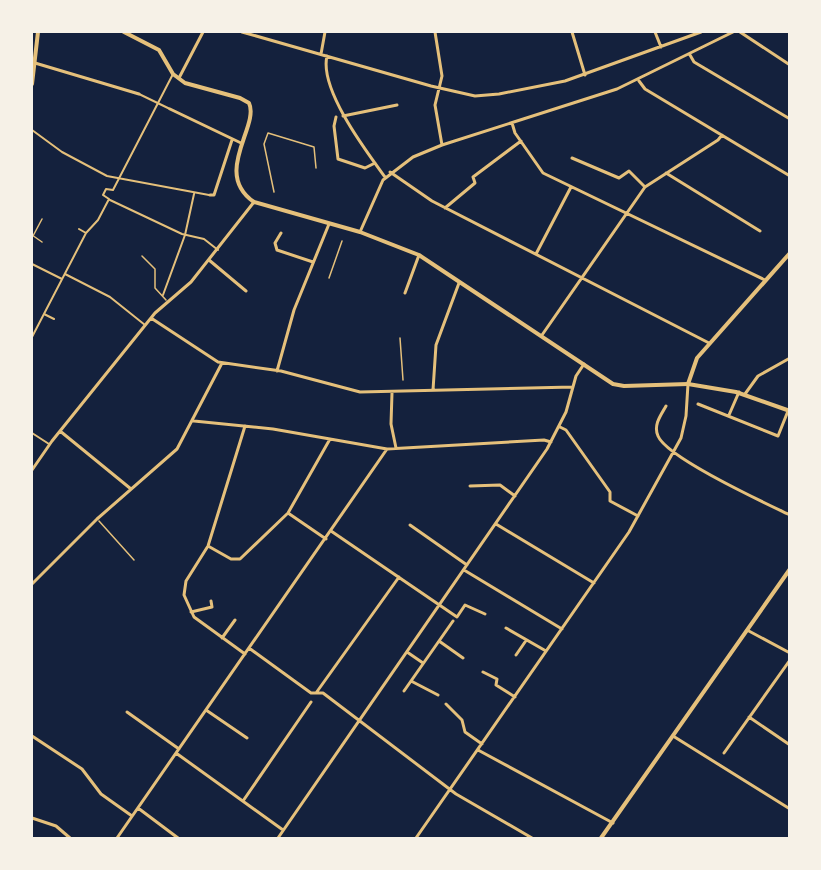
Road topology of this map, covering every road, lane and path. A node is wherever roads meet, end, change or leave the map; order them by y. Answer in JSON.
{"nodes":[{"id":1,"x":38,"y":32,"type":"edge"},
{"id":2,"x":124,"y":32,"type":"edge"},
{"id":3,"x":203,"y":32,"type":"edge"},
{"id":4,"x":242,"y":32,"type":"edge"},
{"id":5,"x":325,"y":32,"type":"edge"},
{"id":6,"x":435,"y":32,"type":"edge"},
{"id":7,"x":573,"y":32,"type":"edge"},
{"id":8,"x":655,"y":32,"type":"edge"},
{"id":9,"x":701,"y":32,"type":"edge"},
{"id":10,"x":733,"y":32,"type":"edge"},
{"id":11,"x":740,"y":32,"type":"edge"},
{"id":12,"x":661,"y":47,"type":"junction"},
{"id":13,"x":321,"y":54,"type":"junction"},
{"id":14,"x":690,"y":55,"type":"junction"},
{"id":15,"x":327,"y":56,"type":"junction"},
{"id":16,"x":35,"y":63,"type":"junction"},
{"id":17,"x":789,"y":65,"type":"edge"},
{"id":18,"x":173,"y":74,"type":"junction"},
{"id":19,"x":585,"y":75,"type":"junction"},
{"id":20,"x":179,"y":79,"type":"junction"},
{"id":21,"x":639,"y":81,"type":"junction"},
{"id":22,"x":32,"y":84,"type":"edge"},
{"id":23,"x":440,"y":88,"type":"junction"},
{"id":24,"x":139,"y":94,"type":"joint"},
{"id":25,"x":157,"y":104,"type":"junction"},
{"id":26,"x":397,"y":105,"type":"dead end"},
{"id":27,"x":170,"y":110,"type":"joint"},
{"id":28,"x":343,"y":115,"type":"junction"},
{"id":29,"x":336,"y":117,"type":"dead end"},
{"id":30,"x":789,"y":119,"type":"edge"},
{"id":31,"x":512,"y":123,"type":"junction"},
{"id":32,"x":32,"y":130,"type":"edge"},
{"id":33,"x":722,"y":135,"type":"junction"},
{"id":34,"x":232,"y":140,"type":"junction"},
{"id":35,"x":521,"y":141,"type":"junction"},
{"id":36,"x":241,"y":143,"type":"junction"},
{"id":37,"x":442,"y":145,"type":"junction"},
{"id":38,"x":573,"y":158,"type":"dead end"},
{"id":39,"x":375,"y":163,"type":"junction"},
{"id":40,"x":316,"y":168,"type":"dead end"},
{"id":41,"x":390,"y":172,"type":"junction"},
{"id":42,"x":666,"y":173,"type":"junction"},
{"id":43,"x":789,"y":176,"type":"edge"},
{"id":44,"x":385,"y":177,"type":"junction"},
{"id":45,"x":118,"y":179,"type":"junction"},
{"id":46,"x":571,"y":187,"type":"junction"},
{"id":47,"x":645,"y":187,"type":"junction"},
{"id":48,"x":274,"y":192,"type":"dead end"},
{"id":49,"x":195,"y":194,"type":"junction"},
{"id":50,"x":103,"y":195,"type":"junction"},
{"id":51,"x":210,"y":195,"type":"joint"},
{"id":52,"x":97,"y":197,"type":"dead end"},
{"id":53,"x":109,"y":199,"type":"junction"},
{"id":54,"x":255,"y":202,"type":"junction"},
{"id":55,"x":445,"y":208,"type":"junction"},
{"id":56,"x":627,"y":214,"type":"junction"},
{"id":57,"x":42,"y":219,"type":"dead end"},
{"id":58,"x":329,"y":224,"type":"junction"},
{"id":59,"x":33,"y":225,"type":"dead end"},
{"id":60,"x":38,"y":228,"type":"junction"},
{"id":61,"x":346,"y":228,"type":"junction"},
{"id":62,"x":79,"y":229,"type":"dead end"},
{"id":63,"x":760,"y":231,"type":"dead end"},
{"id":64,"x":360,"y":232,"type":"junction"},
{"id":65,"x":86,"y":233,"type":"junction"},
{"id":66,"x":280,"y":233,"type":"dead end"},
{"id":67,"x":185,"y":235,"type":"junction"},
{"id":68,"x":344,"y":235,"type":"dead end"},
{"id":69,"x":32,"y":236,"type":"edge"},
{"id":70,"x":342,"y":241,"type":"dead end"},
{"id":71,"x":42,"y":242,"type":"dead end"},
{"id":72,"x":218,"y":250,"type":"junction"},
{"id":73,"x":789,"y":253,"type":"edge"},
{"id":74,"x":536,"y":254,"type":"junction"},
{"id":75,"x":419,"y":255,"type":"junction"},
{"id":76,"x":142,"y":256,"type":"dead end"},
{"id":77,"x":209,"y":260,"type":"junction"},
{"id":78,"x":313,"y":262,"type":"junction"},
{"id":79,"x":32,"y":264,"type":"edge"},
{"id":80,"x":65,"y":273,"type":"junction"},
{"id":81,"x":330,"y":278,"type":"dead end"},
{"id":82,"x":582,"y":278,"type":"junction"},
{"id":83,"x":63,"y":279,"type":"junction"},
{"id":84,"x":460,"y":280,"type":"junction"},
{"id":85,"x":765,"y":280,"type":"junction"},
{"id":86,"x":246,"y":291,"type":"dead end"},
{"id":87,"x":405,"y":294,"type":"dead end"},
{"id":88,"x":163,"y":295,"type":"junction"},
{"id":89,"x":166,"y":301,"type":"junction"},
{"id":90,"x":44,"y":314,"type":"junction"},
{"id":91,"x":151,"y":318,"type":"junction"},
{"id":92,"x":54,"y":320,"type":"dead end"},
{"id":93,"x":145,"y":325,"type":"junction"},
{"id":94,"x":542,"y":335,"type":"junction"},
{"id":95,"x":32,"y":337,"type":"edge"},
{"id":96,"x":400,"y":338,"type":"dead end"},
{"id":97,"x":709,"y":343,"type":"junction"},
{"id":98,"x":789,"y":358,"type":"edge"},
{"id":99,"x":222,"y":363,"type":"junction"},
{"id":100,"x":584,"y":364,"type":"junction"},
{"id":101,"x":277,"y":370,"type":"junction"},
{"id":102,"x":403,"y":380,"type":"dead end"},
{"id":103,"x":688,"y":384,"type":"junction"},
{"id":104,"x":573,"y":387,"type":"junction"},
{"id":105,"x":433,"y":390,"type":"junction"},
{"id":106,"x":739,"y":392,"type":"junction"},
{"id":107,"x":392,"y":393,"type":"junction"},
{"id":108,"x":745,"y":394,"type":"junction"},
{"id":109,"x":698,"y":404,"type":"dead end"},
{"id":110,"x":666,"y":405,"type":"dead end"},
{"id":111,"x":789,"y":411,"type":"edge"},
{"id":112,"x":729,"y":416,"type":"junction"},
{"id":113,"x":194,"y":421,"type":"junction"},
{"id":114,"x":245,"y":426,"type":"junction"},
{"id":115,"x":560,"y":427,"type":"junction"},
{"id":116,"x":60,"y":431,"type":"junction"},
{"id":117,"x":32,"y":433,"type":"edge"},
{"id":118,"x":331,"y":438,"type":"junction"},
{"id":119,"x":551,"y":442,"type":"junction"},
{"id":120,"x":49,"y":444,"type":"junction"},
{"id":121,"x":396,"y":448,"type":"junction"},
{"id":122,"x":387,"y":449,"type":"junction"},
{"id":123,"x":674,"y":451,"type":"junction"},
{"id":124,"x":32,"y":470,"type":"edge"},
{"id":125,"x":470,"y":486,"type":"dead end"},
{"id":126,"x":131,"y":489,"type":"junction"},
{"id":127,"x":515,"y":496,"type":"junction"},
{"id":128,"x":288,"y":513,"type":"junction"},
{"id":129,"x":789,"y":515,"type":"edge"},
{"id":130,"x":638,"y":516,"type":"junction"},
{"id":131,"x":97,"y":519,"type":"junction"},
{"id":132,"x":496,"y":524,"type":"junction"},
{"id":133,"x":410,"y":525,"type":"dead end"},
{"id":134,"x":331,"y":531,"type":"junction"},
{"id":135,"x":326,"y":538,"type":"junction"},
{"id":136,"x":208,"y":546,"type":"junction"},
{"id":137,"x":134,"y":560,"type":"dead end"},
{"id":138,"x":467,"y":565,"type":"junction"},
{"id":139,"x":789,"y":569,"type":"edge"},
{"id":140,"x":464,"y":570,"type":"junction"},
{"id":141,"x":399,"y":578,"type":"junction"},
{"id":142,"x":595,"y":583,"type":"junction"},
{"id":143,"x":32,"y":584,"type":"edge"},
{"id":144,"x":211,"y":601,"type":"dead end"},
{"id":145,"x":439,"y":605,"type":"junction"},
{"id":146,"x":191,"y":612,"type":"junction"},
{"id":147,"x":485,"y":614,"type":"dead end"},
{"id":148,"x":235,"y":620,"type":"dead end"},
{"id":149,"x":453,"y":621,"type":"dead end"},
{"id":150,"x":506,"y":628,"type":"dead end"},
{"id":151,"x":562,"y":629,"type":"junction"},
{"id":152,"x":747,"y":630,"type":"junction"},
{"id":153,"x":222,"y":638,"type":"junction"},
{"id":154,"x":439,"y":641,"type":"junction"},
{"id":155,"x":525,"y":642,"type":"junction"},
{"id":156,"x":249,"y":648,"type":"junction"},
{"id":157,"x":546,"y":651,"type":"junction"},
{"id":158,"x":407,"y":652,"type":"junction"},
{"id":159,"x":789,"y":653,"type":"edge"},
{"id":160,"x":245,"y":654,"type":"junction"},
{"id":161,"x":516,"y":655,"type":"dead end"},
{"id":162,"x":463,"y":658,"type":"dead end"},
{"id":163,"x":789,"y":660,"type":"edge"},
{"id":164,"x":423,"y":663,"type":"junction"},
{"id":165,"x":483,"y":672,"type":"dead end"},
{"id":166,"x":411,"y":681,"type":"junction"},
{"id":167,"x":495,"y":685,"type":"junction"},
{"id":168,"x":404,"y":691,"type":"dead end"},
{"id":169,"x":491,"y":691,"type":"dead end"},
{"id":170,"x":316,"y":693,"type":"junction"},
{"id":171,"x":438,"y":695,"type":"dead end"},
{"id":172,"x":515,"y":698,"type":"junction"},
{"id":173,"x":311,"y":702,"type":"dead end"},
{"id":174,"x":446,"y":704,"type":"dead end"},
{"id":175,"x":206,"y":710,"type":"junction"},
{"id":176,"x":127,"y":712,"type":"dead end"},
{"id":177,"x":749,"y":717,"type":"junction"},
{"id":178,"x":358,"y":721,"type":"junction"},
{"id":179,"x":32,"y":736,"type":"edge"},
{"id":180,"x":673,"y":736,"type":"junction"},
{"id":181,"x":247,"y":738,"type":"dead end"},
{"id":182,"x":482,"y":744,"type":"junction"},
{"id":183,"x":789,"y":745,"type":"edge"},
{"id":184,"x":478,"y":750,"type":"junction"},
{"id":185,"x":177,"y":751,"type":"junction"},
{"id":186,"x":724,"y":753,"type":"dead end"},
{"id":187,"x":450,"y":790,"type":"junction"},
{"id":188,"x":243,"y":801,"type":"junction"},
{"id":189,"x":138,"y":808,"type":"junction"},
{"id":190,"x":789,"y":808,"type":"edge"},
{"id":191,"x":132,"y":816,"type":"junction"},
{"id":192,"x":32,"y":818,"type":"edge"},
{"id":193,"x":613,"y":823,"type":"junction"},
{"id":194,"x":283,"y":830,"type":"junction"},
{"id":195,"x":70,"y":838,"type":"edge"},
{"id":196,"x":117,"y":838,"type":"edge"},
{"id":197,"x":178,"y":838,"type":"edge"},
{"id":198,"x":278,"y":838,"type":"edge"},
{"id":199,"x":417,"y":838,"type":"edge"},
{"id":200,"x":532,"y":838,"type":"edge"},
{"id":201,"x":601,"y":838,"type":"edge"}],
"edges":[{"from":1,"to":16,"type":"street"},
{"from":2,"to":18,"type":"street"},
{"from":3,"to":20,"type":"street"},
{"from":4,"to":13,"type":"street"},
{"from":5,"to":13,"type":"street"},
{"from":6,"to":23,"type":"street"},
{"from":7,"to":19,"type":"street"},
{"from":8,"to":12,"type":"street"},
{"from":9,"to":12,"type":"street"},
{"from":10,"to":14,"type":"street"},
{"from":11,"to":17,"type":"street"},
{"from":12,"to":19,"type":"street"},
{"from":13,"to":15,"type":"street"},
{"from":14,"to":21,"type":"street"},
{"from":14,"to":30,"type":"street"},
{"from":15,"to":23,"type":"street"},
{"from":15,"to":28,"type":"street"},
{"from":16,"to":22,"type":"street"},
{"from":16,"to":24,"type":"street"},
{"from":18,"to":20,"type":"street"},
{"from":18,"to":25,"type":"street"},
{"from":19,"to":23,"type":"street"},
{"from":20,"to":36,"type":"street"},
{"from":21,"to":31,"type":"street"},
{"from":21,"to":33,"type":"street"},
{"from":23,"to":37,"type":"street"},
{"from":24,"to":25,"type":"street"},
{"from":25,"to":27,"type":"street"},
{"from":25,"to":45,"type":"street"},
{"from":26,"to":28,"type":"street"},
{"from":27,"to":34,"type":"street"},
{"from":28,"to":39,"type":"street"},
{"from":29,"to":39,"type":"street"},
{"from":31,"to":35,"type":"street"},
{"from":31,"to":37,"type":"street"},
{"from":32,"to":45,"type":"street"},
{"from":33,"to":42,"type":"street"},
{"from":33,"to":43,"type":"street"},
{"from":34,"to":36,"type":"street"},
{"from":34,"to":51,"type":"street"},
{"from":35,"to":46,"type":"street"},
{"from":35,"to":55,"type":"street"},
{"from":36,"to":54,"type":"street"},
{"from":37,"to":41,"type":"street"},
{"from":38,"to":47,"type":"street"},
{"from":39,"to":44,"type":"street"},
{"from":40,"to":48,"type":"lane"},
{"from":41,"to":44,"type":"street"},
{"from":41,"to":55,"type":"street"},
{"from":42,"to":47,"type":"street"},
{"from":42,"to":63,"type":"street"},
{"from":44,"to":64,"type":"street"},
{"from":45,"to":49,"type":"street"},
{"from":45,"to":50,"type":"street"},
{"from":46,"to":56,"type":"street"},
{"from":46,"to":74,"type":"street"},
{"from":47,"to":56,"type":"street"},
{"from":49,"to":51,"type":"street"},
{"from":49,"to":67,"type":"street"},
{"from":50,"to":52,"type":"street"},
{"from":50,"to":53,"type":"street"},
{"from":53,"to":65,"type":"street"},
{"from":53,"to":67,"type":"street"},
{"from":54,"to":58,"type":"street"},
{"from":54,"to":72,"type":"street"},
{"from":55,"to":74,"type":"street"},
{"from":56,"to":82,"type":"street"},
{"from":56,"to":85,"type":"street"},
{"from":57,"to":60,"type":"lane"},
{"from":58,"to":61,"type":"street"},
{"from":58,"to":78,"type":"street"},
{"from":59,"to":60,"type":"lane"},
{"from":60,"to":69,"type":"lane"},
{"from":61,"to":64,"type":"street"},
{"from":61,"to":68,"type":"lane"},
{"from":62,"to":65,"type":"street"},
{"from":64,"to":75,"type":"street"},
{"from":65,"to":80,"type":"street"},
{"from":66,"to":78,"type":"street"},
{"from":67,"to":72,"type":"street"},
{"from":67,"to":88,"type":"street"},
{"from":69,"to":71,"type":"lane"},
{"from":70,"to":81,"type":"lane"},
{"from":72,"to":77,"type":"street"},
{"from":73,"to":85,"type":"street"},
{"from":74,"to":82,"type":"street"},
{"from":75,"to":84,"type":"street"},
{"from":75,"to":87,"type":"street"},
{"from":76,"to":88,"type":"lane"},
{"from":77,"to":86,"type":"street"},
{"from":77,"to":89,"type":"street"},
{"from":78,"to":101,"type":"street"},
{"from":79,"to":83,"type":"street"},
{"from":80,"to":83,"type":"street"},
{"from":80,"to":93,"type":"street"},
{"from":82,"to":94,"type":"street"},
{"from":82,"to":97,"type":"street"},
{"from":83,"to":90,"type":"street"},
{"from":84,"to":94,"type":"street"},
{"from":84,"to":105,"type":"street"},
{"from":85,"to":97,"type":"street"},
{"from":88,"to":89,"type":"lane"},
{"from":89,"to":91,"type":"street"},
{"from":90,"to":92,"type":"street"},
{"from":90,"to":95,"type":"street"},
{"from":91,"to":93,"type":"street"},
{"from":91,"to":99,"type":"street"},
{"from":93,"to":116,"type":"street"},
{"from":94,"to":100,"type":"street"},
{"from":96,"to":102,"type":"lane"},
{"from":97,"to":103,"type":"street"},
{"from":98,"to":108,"type":"street"},
{"from":99,"to":101,"type":"street"},
{"from":99,"to":113,"type":"street"},
{"from":100,"to":103,"type":"street"},
{"from":100,"to":104,"type":"street"},
{"from":101,"to":107,"type":"street"},
{"from":103,"to":106,"type":"street"},
{"from":103,"to":123,"type":"street"},
{"from":104,"to":105,"type":"street"},
{"from":104,"to":115,"type":"street"},
{"from":105,"to":107,"type":"street"},
{"from":106,"to":108,"type":"street"},
{"from":106,"to":112,"type":"street"},
{"from":107,"to":121,"type":"street"},
{"from":108,"to":111,"type":"street"},
{"from":109,"to":112,"type":"street"},
{"from":110,"to":123,"type":"street"},
{"from":111,"to":112,"type":"street"},
{"from":113,"to":114,"type":"street"},
{"from":113,"to":126,"type":"street"},
{"from":114,"to":118,"type":"street"},
{"from":114,"to":136,"type":"street"},
{"from":115,"to":119,"type":"street"},
{"from":115,"to":130,"type":"street"},
{"from":116,"to":120,"type":"street"},
{"from":116,"to":126,"type":"street"},
{"from":117,"to":120,"type":"street"},
{"from":118,"to":122,"type":"street"},
{"from":118,"to":128,"type":"street"},
{"from":119,"to":121,"type":"street"},
{"from":119,"to":127,"type":"street"},
{"from":120,"to":124,"type":"street"},
{"from":121,"to":122,"type":"street"},
{"from":122,"to":134,"type":"street"},
{"from":123,"to":129,"type":"street"},
{"from":123,"to":130,"type":"street"},
{"from":125,"to":127,"type":"street"},
{"from":126,"to":131,"type":"street"},
{"from":127,"to":132,"type":"street"},
{"from":128,"to":135,"type":"street"},
{"from":128,"to":136,"type":"street"},
{"from":130,"to":142,"type":"street"},
{"from":131,"to":137,"type":"lane"},
{"from":131,"to":143,"type":"street"},
{"from":132,"to":138,"type":"street"},
{"from":132,"to":142,"type":"street"},
{"from":133,"to":138,"type":"street"},
{"from":134,"to":135,"type":"street"},
{"from":134,"to":141,"type":"street"},
{"from":135,"to":156,"type":"street"},
{"from":136,"to":146,"type":"street"},
{"from":138,"to":140,"type":"street"},
{"from":139,"to":152,"type":"street"},
{"from":140,"to":145,"type":"street"},
{"from":140,"to":151,"type":"street"},
{"from":141,"to":145,"type":"street"},
{"from":141,"to":170,"type":"street"},
{"from":142,"to":151,"type":"street"},
{"from":144,"to":146,"type":"street"},
{"from":145,"to":147,"type":"street"},
{"from":145,"to":158,"type":"street"},
{"from":146,"to":153,"type":"street"},
{"from":148,"to":153,"type":"street"},
{"from":149,"to":154,"type":"street"},
{"from":150,"to":155,"type":"street"},
{"from":151,"to":157,"type":"street"},
{"from":152,"to":159,"type":"street"},
{"from":152,"to":180,"type":"street"},
{"from":153,"to":160,"type":"street"},
{"from":154,"to":162,"type":"street"},
{"from":154,"to":164,"type":"street"},
{"from":155,"to":157,"type":"street"},
{"from":155,"to":161,"type":"street"},
{"from":156,"to":160,"type":"street"},
{"from":156,"to":170,"type":"street"},
{"from":157,"to":172,"type":"street"},
{"from":158,"to":164,"type":"street"},
{"from":158,"to":178,"type":"street"},
{"from":160,"to":175,"type":"street"},
{"from":163,"to":177,"type":"street"},
{"from":164,"to":166,"type":"street"},
{"from":165,"to":167,"type":"street"},
{"from":166,"to":168,"type":"street"},
{"from":166,"to":171,"type":"street"},
{"from":167,"to":169,"type":"street"},
{"from":167,"to":172,"type":"street"},
{"from":170,"to":178,"type":"street"},
{"from":172,"to":182,"type":"street"},
{"from":173,"to":188,"type":"street"},
{"from":174,"to":182,"type":"street"},
{"from":175,"to":181,"type":"street"},
{"from":175,"to":185,"type":"street"},
{"from":176,"to":185,"type":"street"},
{"from":177,"to":183,"type":"street"},
{"from":177,"to":186,"type":"street"},
{"from":178,"to":187,"type":"street"},
{"from":178,"to":194,"type":"street"},
{"from":179,"to":191,"type":"street"},
{"from":180,"to":190,"type":"street"},
{"from":180,"to":193,"type":"street"},
{"from":182,"to":184,"type":"street"},
{"from":184,"to":187,"type":"street"},
{"from":184,"to":193,"type":"street"},
{"from":185,"to":188,"type":"street"},
{"from":185,"to":189,"type":"street"},
{"from":187,"to":199,"type":"street"},
{"from":187,"to":200,"type":"street"},
{"from":188,"to":194,"type":"street"},
{"from":189,"to":191,"type":"street"},
{"from":189,"to":197,"type":"street"},
{"from":191,"to":196,"type":"street"},
{"from":192,"to":195,"type":"street"},
{"from":193,"to":201,"type":"street"},
{"from":194,"to":198,"type":"street"}]}
